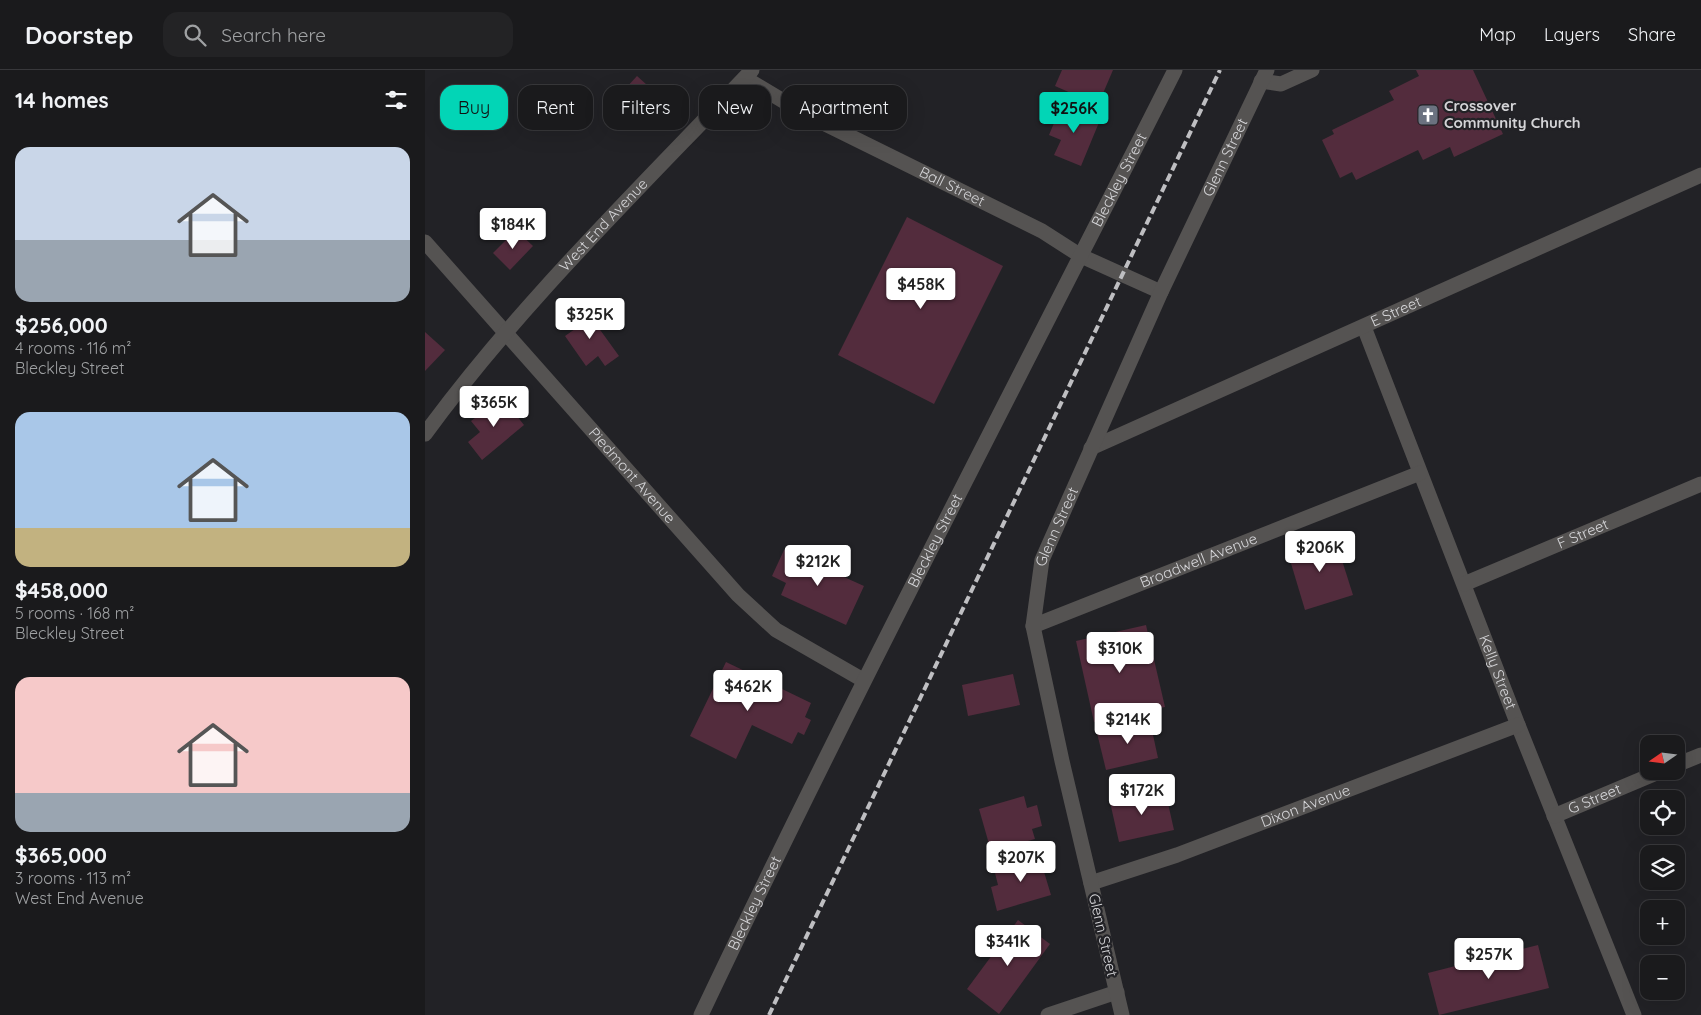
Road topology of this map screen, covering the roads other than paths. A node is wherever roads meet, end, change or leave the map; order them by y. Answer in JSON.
{"nodes":[{"id":1,"x":1175,"y":70,"type":"edge"},
{"id":2,"x":1312,"y":70,"type":"edge"},
{"id":3,"x":749,"y":74,"type":"edge"},
{"id":4,"x":1264,"y":76,"type":"edge"},
{"id":5,"x":1701,"y":174,"type":"edge"},
{"id":6,"x":425,"y":242,"type":"edge"},
{"id":7,"x":1081,"y":256,"type":"junction"},
{"id":8,"x":1161,"y":292,"type":"junction"},
{"id":9,"x":1364,"y":327,"type":"junction"},
{"id":10,"x":506,"y":331,"type":"junction"},
{"id":11,"x":425,"y":434,"type":"edge"},
{"id":12,"x":1091,"y":448,"type":"junction"},
{"id":13,"x":1420,"y":473,"type":"junction"},
{"id":14,"x":1701,"y":484,"type":"edge"},
{"id":15,"x":1464,"y":584,"type":"junction"},
{"id":16,"x":1033,"y":626,"type":"junction"},
{"id":17,"x":863,"y":680,"type":"junction"},
{"id":18,"x":1518,"y":725,"type":"junction"},
{"id":19,"x":1701,"y":755,"type":"edge"},
{"id":20,"x":1685,"y":761,"type":"edge"},
{"id":21,"x":1640,"y":780,"type":"edge"},
{"id":22,"x":1554,"y":816,"type":"junction"},
{"id":23,"x":1091,"y":883,"type":"junction"},
{"id":24,"x":1117,"y":992,"type":"junction"},
{"id":25,"x":701,"y":1015,"type":"edge"},
{"id":26,"x":1047,"y":1015,"type":"edge"},
{"id":27,"x":1122,"y":1015,"type":"edge"},
{"id":28,"x":1634,"y":1015,"type":"edge"}],
"edges":[{"from":1,"to":7,"type":"street","name":"Bleckley Street"},
{"from":2,"to":4,"type":"street"},
{"from":3,"to":7,"type":"street","name":"Ball Street"},
{"from":3,"to":10,"type":"street","name":"West End Avenue"},
{"from":4,"to":8,"type":"street","name":"Glenn Street"},
{"from":5,"to":9,"type":"street","name":"E Street"},
{"from":6,"to":10,"type":"street","name":"Piedmont Avenue"},
{"from":7,"to":8,"type":"street","name":"Ball Street"},
{"from":7,"to":17,"type":"street","name":"Bleckley Street"},
{"from":8,"to":12,"type":"street","name":"Glenn Street"},
{"from":9,"to":12,"type":"street","name":"E Street"},
{"from":9,"to":13,"type":"street","name":"Kelly Street"},
{"from":10,"to":11,"type":"street","name":"West End Avenue"},
{"from":10,"to":17,"type":"street","name":"Piedmont Avenue"},
{"from":12,"to":16,"type":"street","name":"Glenn Street"},
{"from":13,"to":15,"type":"street","name":"Kelly Street"},
{"from":13,"to":16,"type":"street","name":"Broadwell Avenue"},
{"from":14,"to":15,"type":"street","name":"F Street"},
{"from":15,"to":18,"type":"street","name":"Kelly Street"},
{"from":16,"to":23,"type":"street","name":"Glenn Street"},
{"from":17,"to":25,"type":"street","name":"Bleckley Street"},
{"from":18,"to":22,"type":"street","name":"Kelly Street"},
{"from":18,"to":23,"type":"street","name":"Dixon Avenue"},
{"from":19,"to":20,"type":"street"},
{"from":21,"to":22,"type":"street","name":"G Street"},
{"from":22,"to":28,"type":"street","name":"Kelly Street"},
{"from":23,"to":24,"type":"street","name":"Glenn Street"},
{"from":24,"to":26,"type":"street"},
{"from":24,"to":27,"type":"street","name":"Glenn Street"}]}
